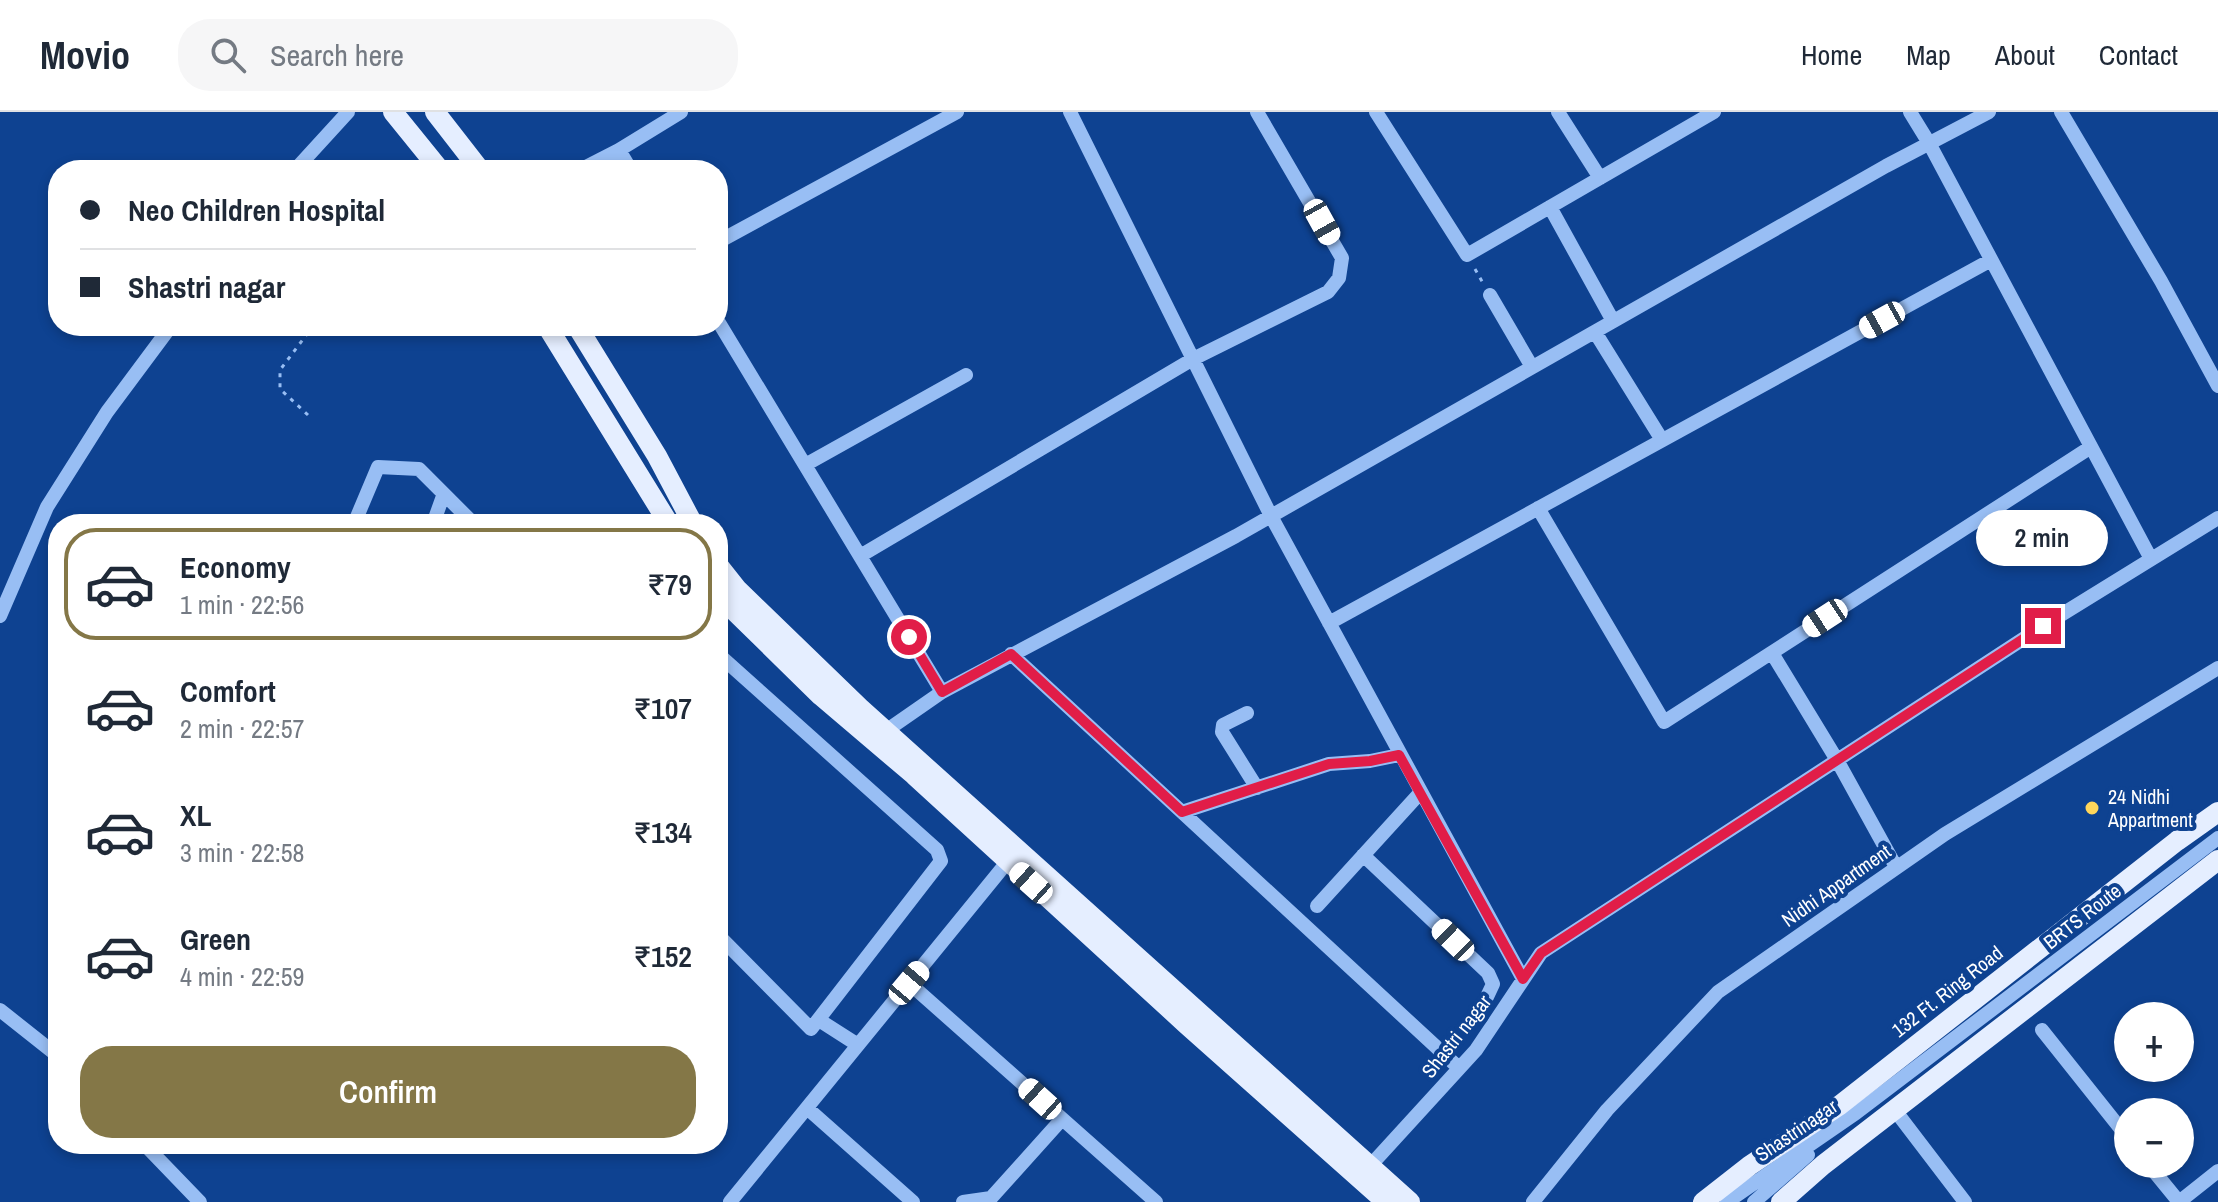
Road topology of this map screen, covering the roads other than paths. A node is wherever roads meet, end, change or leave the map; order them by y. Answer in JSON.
{"nodes":[{"id":1,"x":348,"y":112,"type":"edge"},
{"id":2,"x":393,"y":112,"type":"edge"},
{"id":3,"x":435,"y":112,"type":"edge"},
{"id":4,"x":681,"y":112,"type":"edge"},
{"id":5,"x":957,"y":112,"type":"edge"},
{"id":6,"x":1070,"y":112,"type":"edge"},
{"id":7,"x":1257,"y":112,"type":"edge"},
{"id":8,"x":1376,"y":112,"type":"edge"},
{"id":9,"x":1558,"y":112,"type":"edge"},
{"id":10,"x":1714,"y":112,"type":"edge"},
{"id":11,"x":1910,"y":112,"type":"edge"},
{"id":12,"x":1989,"y":112,"type":"edge"},
{"id":13,"x":2061,"y":112,"type":"edge"},
{"id":14,"x":1687,"y":118,"type":"edge"},
{"id":15,"x":1929,"y":143,"type":"junction"},
{"id":16,"x":619,"y":150,"type":"junction"},
{"id":17,"x":304,"y":160,"type":"edge"},
{"id":18,"x":432,"y":160,"type":"edge"},
{"id":19,"x":472,"y":160,"type":"edge"},
{"id":20,"x":600,"y":160,"type":"edge"},
{"id":21,"x":625,"y":160,"type":"edge"},
{"id":22,"x":1600,"y":178,"type":"junction"},
{"id":23,"x":1550,"y":207,"type":"junction"},
{"id":24,"x":728,"y":237,"type":"edge"},
{"id":25,"x":1991,"y":260,"type":"junction"},
{"id":26,"x":1490,"y":295,"type":"road end"},
{"id":27,"x":1613,"y":321,"type":"junction"},
{"id":28,"x":1595,"y":332,"type":"junction"},
{"id":29,"x":164,"y":336,"type":"edge"},
{"id":30,"x":553,"y":336,"type":"edge"},
{"id":31,"x":583,"y":336,"type":"edge"},
{"id":32,"x":727,"y":336,"type":"edge"},
{"id":33,"x":1193,"y":359,"type":"junction"},
{"id":34,"x":1532,"y":367,"type":"junction"},
{"id":35,"x":966,"y":375,"type":"dead end"},
{"id":36,"x":2218,"y":386,"type":"edge"},
{"id":37,"x":1662,"y":440,"type":"junction"},
{"id":38,"x":2091,"y":447,"type":"junction"},
{"id":39,"x":805,"y":465,"type":"junction"},
{"id":40,"x":443,"y":496,"type":"junction"},
{"id":41,"x":1538,"y":508,"type":"junction"},
{"id":42,"x":358,"y":514,"type":"edge"},
{"id":43,"x":437,"y":514,"type":"edge"},
{"id":44,"x":463,"y":514,"type":"edge"},
{"id":45,"x":663,"y":514,"type":"edge"},
{"id":46,"x":688,"y":514,"type":"edge"},
{"id":47,"x":1271,"y":516,"type":"junction"},
{"id":48,"x":2218,"y":518,"type":"edge"},
{"id":49,"x":860,"y":556,"type":"junction"},
{"id":50,"x":2151,"y":559,"type":"junction"},
{"id":51,"x":728,"y":578,"type":"edge"},
{"id":52,"x":728,"y":605,"type":"edge"},
{"id":53,"x":0,"y":616,"type":"edge"},
{"id":54,"x":1329,"y":623,"type":"junction"},
{"id":55,"x":1772,"y":653,"type":"junction"},
{"id":56,"x":1011,"y":654,"type":"junction"},
{"id":57,"x":728,"y":663,"type":"edge"},
{"id":58,"x":2218,"y":668,"type":"edge"},
{"id":59,"x":942,"y":692,"type":"junction"},
{"id":60,"x":1247,"y":713,"type":"dead end"},
{"id":61,"x":879,"y":736,"type":"junction"},
{"id":62,"x":1399,"y":755,"type":"junction"},
{"id":63,"x":1837,"y":760,"type":"junction"},
{"id":64,"x":1257,"y":788,"type":"junction"},
{"id":65,"x":1420,"y":793,"type":"junction"},
{"id":66,"x":1182,"y":812,"type":"junction"},
{"id":67,"x":2218,"y":812,"type":"edge"},
{"id":68,"x":2218,"y":838,"type":"edge"},
{"id":69,"x":1363,"y":855,"type":"junction"},
{"id":70,"x":1012,"y":856,"type":"junction"},
{"id":71,"x":2218,"y":860,"type":"edge"},
{"id":72,"x":1896,"y":867,"type":"junction"},
{"id":73,"x":1317,"y":906,"type":"dead end"},
{"id":74,"x":728,"y":945,"type":"edge"},
{"id":75,"x":1523,"y":979,"type":"junction"},
{"id":76,"x":909,"y":983,"type":"junction"},
{"id":77,"x":1485,"y":1001,"type":"dead end"},
{"id":78,"x":0,"y":1010,"type":"edge"},
{"id":79,"x":819,"y":1020,"type":"junction"},
{"id":80,"x":2042,"y":1030,"type":"dead end"},
{"id":81,"x":858,"y":1045,"type":"junction"},
{"id":82,"x":48,"y":1048,"type":"edge"},
{"id":83,"x":1459,"y":1068,"type":"junction"},
{"id":84,"x":807,"y":1108,"type":"junction"},
{"id":85,"x":1894,"y":1109,"type":"junction"},
{"id":86,"x":1856,"y":1113,"type":"junction"},
{"id":87,"x":1062,"y":1119,"type":"junction"},
{"id":88,"x":2114,"y":1120,"type":"edge"},
{"id":89,"x":154,"y":1154,"type":"edge"},
{"id":90,"x":1370,"y":1166,"type":"junction"},
{"id":91,"x":2218,"y":1171,"type":"edge"},
{"id":92,"x":2159,"y":1178,"type":"edge"},
{"id":93,"x":992,"y":1200,"type":"edge"},
{"id":94,"x":200,"y":1202,"type":"edge"},
{"id":95,"x":730,"y":1202,"type":"edge"},
{"id":96,"x":913,"y":1202,"type":"edge"},
{"id":97,"x":963,"y":1202,"type":"edge"},
{"id":98,"x":1156,"y":1202,"type":"edge"},
{"id":99,"x":1386,"y":1202,"type":"edge"},
{"id":100,"x":1410,"y":1202,"type":"edge"},
{"id":101,"x":1533,"y":1202,"type":"edge"},
{"id":102,"x":1703,"y":1202,"type":"edge"},
{"id":103,"x":1727,"y":1202,"type":"edge"},
{"id":104,"x":1754,"y":1202,"type":"edge"},
{"id":105,"x":1781,"y":1202,"type":"edge"},
{"id":106,"x":1965,"y":1202,"type":"edge"},
{"id":107,"x":2179,"y":1202,"type":"edge"}],
"edges":[{"from":1,"to":17,"type":"street"},
{"from":2,"to":18,"type":"main road"},
{"from":3,"to":19,"type":"main road"},
{"from":4,"to":16,"type":"street"},
{"from":5,"to":24,"type":"street"},
{"from":6,"to":33,"type":"street"},
{"from":7,"to":33,"type":"street"},
{"from":8,"to":23,"type":"street"},
{"from":9,"to":22,"type":"street"},
{"from":10,"to":14,"type":"street"},
{"from":11,"to":15,"type":"street"},
{"from":12,"to":15,"type":"street"},
{"from":13,"to":36,"type":"street"},
{"from":14,"to":22,"type":"street"},
{"from":15,"to":25,"type":"street"},
{"from":15,"to":27,"type":"street"},
{"from":16,"to":20,"type":"street"},
{"from":16,"to":21,"type":"street"},
{"from":22,"to":23,"type":"street"},
{"from":23,"to":27,"type":"street"},
{"from":25,"to":37,"type":"street"},
{"from":25,"to":38,"type":"street"},
{"from":26,"to":34,"type":"street"},
{"from":27,"to":28,"type":"street"},
{"from":28,"to":34,"type":"street"},
{"from":28,"to":37,"type":"street"},
{"from":29,"to":53,"type":"street"},
{"from":30,"to":45,"type":"main road"},
{"from":31,"to":46,"type":"main road"},
{"from":32,"to":39,"type":"street"},
{"from":33,"to":47,"type":"street"},
{"from":33,"to":49,"type":"street"},
{"from":34,"to":47,"type":"street"},
{"from":35,"to":39,"type":"street"},
{"from":37,"to":41,"type":"street"},
{"from":38,"to":50,"type":"street"},
{"from":38,"to":55,"type":"street"},
{"from":39,"to":49,"type":"street"},
{"from":40,"to":42,"type":"street"},
{"from":40,"to":43,"type":"street"},
{"from":40,"to":44,"type":"street"},
{"from":41,"to":54,"type":"street"},
{"from":41,"to":55,"type":"street"},
{"from":47,"to":54,"type":"street"},
{"from":47,"to":56,"type":"street"},
{"from":48,"to":50,"type":"street","name":"Shastri nagar"},
{"from":49,"to":59,"type":"street"},
{"from":50,"to":63,"type":"street","name":"Shastri nagar"},
{"from":51,"to":61,"type":"main road"},
{"from":52,"to":61,"type":"main road"},
{"from":54,"to":62,"type":"street"},
{"from":55,"to":63,"type":"street"},
{"from":56,"to":59,"type":"street"},
{"from":56,"to":66,"type":"street"},
{"from":57,"to":79,"type":"street"},
{"from":58,"to":72,"type":"street","name":"Nidhi Appartment"},
{"from":59,"to":61,"type":"street"},
{"from":60,"to":64,"type":"street"},
{"from":61,"to":70,"type":"main road"},
{"from":62,"to":64,"type":"street"},
{"from":62,"to":65,"type":"street"},
{"from":63,"to":72,"type":"street"},
{"from":63,"to":75,"type":"street","name":"Shastri nagar"},
{"from":64,"to":66,"type":"street"},
{"from":65,"to":69,"type":"street"},
{"from":65,"to":75,"type":"street"},
{"from":66,"to":83,"type":"street"},
{"from":67,"to":102,"type":"main road","name":"132 Ft. Ring Road"},
{"from":68,"to":86,"type":"street","name":"BRTS Route"},
{"from":69,"to":73,"type":"street"},
{"from":69,"to":77,"type":"street"},
{"from":70,"to":76,"type":"street"},
{"from":70,"to":90,"type":"main road"},
{"from":70,"to":99,"type":"main road"},
{"from":71,"to":85,"type":"main road"},
{"from":72,"to":101,"type":"street","name":"Nidhi Appartment"},
{"from":74,"to":79,"type":"street"},
{"from":75,"to":83,"type":"street","name":"Shastri nagar"},
{"from":76,"to":81,"type":"street"},
{"from":76,"to":87,"type":"street"},
{"from":78,"to":82,"type":"street"},
{"from":79,"to":81,"type":"street"},
{"from":80,"to":88,"type":"street"},
{"from":81,"to":84,"type":"street"},
{"from":83,"to":90,"type":"street","name":"Shastri nagar"},
{"from":84,"to":95,"type":"street"},
{"from":84,"to":96,"type":"street"},
{"from":85,"to":105,"type":"main road"},
{"from":85,"to":106,"type":"street"},
{"from":86,"to":103,"type":"street","name":"Shastrinagar"},
{"from":86,"to":104,"type":"street","name":"Shastrinagar"},
{"from":87,"to":93,"type":"street"},
{"from":87,"to":98,"type":"street"},
{"from":89,"to":94,"type":"street"},
{"from":90,"to":100,"type":"main road"},
{"from":91,"to":107,"type":"street"},
{"from":92,"to":107,"type":"street"},
{"from":93,"to":97,"type":"street"}]}
